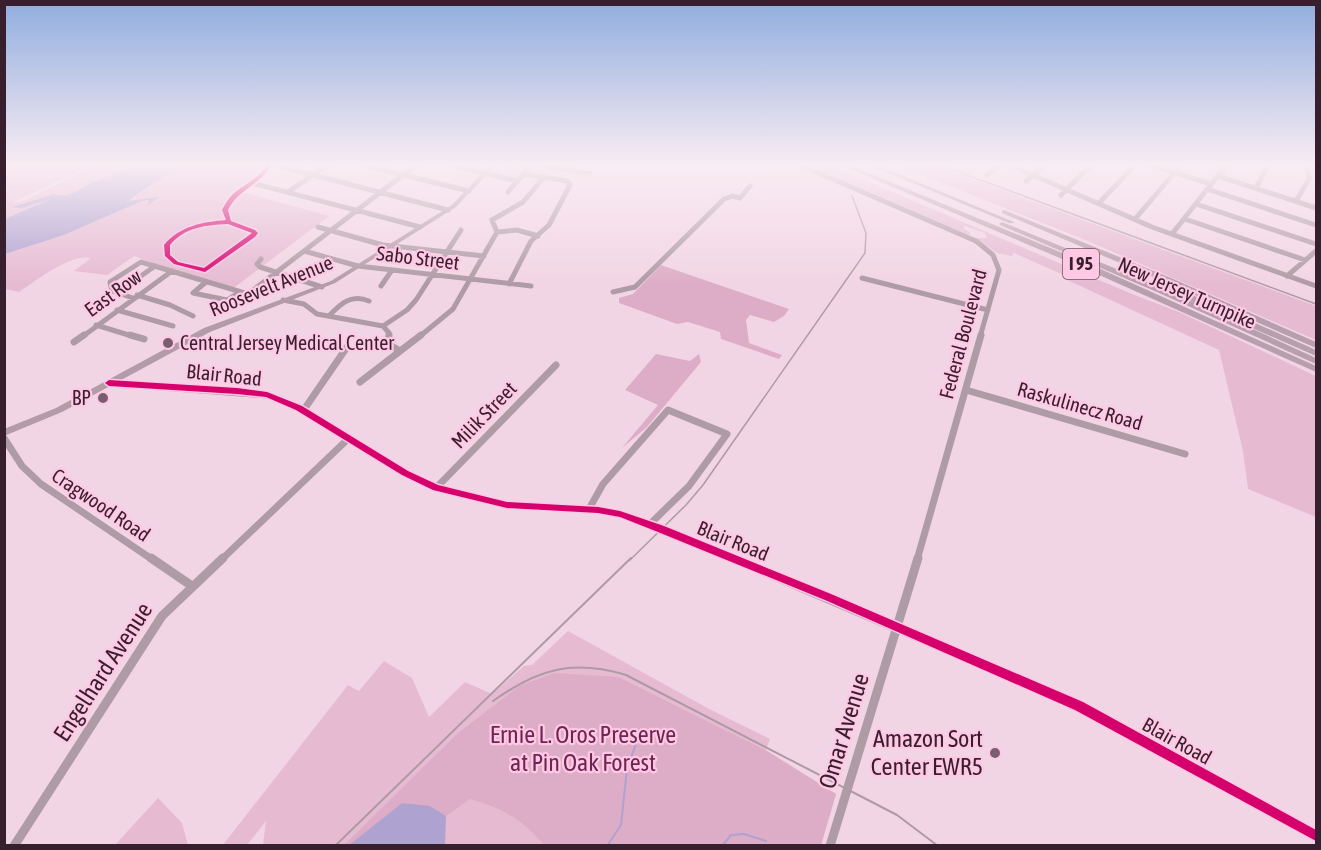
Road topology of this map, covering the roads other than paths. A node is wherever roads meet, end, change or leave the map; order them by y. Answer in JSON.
{"nodes":[{"id":1,"x":1196,"y":204,"type":"edge"},
{"id":2,"x":336,"y":205,"type":"edge"},
{"id":3,"x":363,"y":205,"type":"edge"},
{"id":4,"x":428,"y":205,"type":"edge"},
{"id":5,"x":454,"y":205,"type":"edge"},
{"id":6,"x":518,"y":205,"type":"edge"},
{"id":7,"x":560,"y":205,"type":"edge"},
{"id":8,"x":718,"y":205,"type":"edge"},
{"id":9,"x":896,"y":205,"type":"edge"},
{"id":10,"x":939,"y":205,"type":"edge"},
{"id":11,"x":954,"y":205,"type":"edge"},
{"id":12,"x":968,"y":205,"type":"edge"},
{"id":13,"x":984,"y":205,"type":"edge"},
{"id":14,"x":1103,"y":205,"type":"edge"},
{"id":15,"x":1147,"y":205,"type":"edge"},
{"id":16,"x":1198,"y":205,"type":"edge"},
{"id":17,"x":1259,"y":205,"type":"edge"},
{"id":18,"x":356,"y":210,"type":"junction"},
{"id":19,"x":448,"y":210,"type":"junction"},
{"id":20,"x":1135,"y":219,"type":"junction"},
{"id":21,"x":1185,"y":219,"type":"junction"},
{"id":22,"x":1317,"y":225,"type":"edge"},
{"id":23,"x":318,"y":227,"type":"dead end"},
{"id":24,"x":420,"y":227,"type":"junction"},
{"id":25,"x":330,"y":230,"type":"junction"},
{"id":26,"x":461,"y":230,"type":"dead end"},
{"id":27,"x":497,"y":232,"type":"junction"},
{"id":28,"x":1172,"y":234,"type":"junction"},
{"id":29,"x":537,"y":236,"type":"junction"},
{"id":30,"x":1317,"y":244,"type":"edge"},
{"id":31,"x":390,"y":246,"type":"junction"},
{"id":32,"x":304,"y":251,"type":"junction"},
{"id":33,"x":1317,"y":251,"type":"edge"},
{"id":34,"x":447,"y":252,"type":"junction"},
{"id":35,"x":483,"y":256,"type":"junction"},
{"id":36,"x":261,"y":259,"type":"dead end"},
{"id":37,"x":1305,"y":260,"type":"junction"},
{"id":38,"x":155,"y":266,"type":"junction"},
{"id":39,"x":358,"y":266,"type":"junction"},
{"id":40,"x":392,"y":270,"type":"junction"},
{"id":41,"x":172,"y":271,"type":"junction"},
{"id":42,"x":276,"y":272,"type":"junction"},
{"id":43,"x":432,"y":275,"type":"junction"},
{"id":44,"x":1287,"y":276,"type":"junction"},
{"id":45,"x":862,"y":278,"type":"dead end"},
{"id":46,"x":470,"y":279,"type":"junction"},
{"id":47,"x":206,"y":282,"type":"junction"},
{"id":48,"x":509,"y":284,"type":"junction"},
{"id":49,"x":322,"y":286,"type":"junction"},
{"id":50,"x":381,"y":286,"type":"dead end"},
{"id":51,"x":531,"y":286,"type":"dead end"},
{"id":52,"x":1317,"y":286,"type":"edge"},
{"id":53,"x":613,"y":292,"type":"dead end"},
{"id":54,"x":117,"y":293,"type":"junction"},
{"id":55,"x":238,"y":293,"type":"junction"},
{"id":56,"x":135,"y":296,"type":"junction"},
{"id":57,"x":283,"y":300,"type":"junction"},
{"id":58,"x":369,"y":301,"type":"dead end"},
{"id":59,"x":117,"y":310,"type":"junction"},
{"id":60,"x":988,"y":310,"type":"junction"},
{"id":61,"x":193,"y":316,"type":"dead end"},
{"id":62,"x":329,"y":316,"type":"junction"},
{"id":63,"x":96,"y":325,"type":"junction"},
{"id":64,"x":173,"y":326,"type":"dead end"},
{"id":65,"x":383,"y":326,"type":"junction"},
{"id":66,"x":144,"y":339,"type":"dead end"},
{"id":67,"x":74,"y":342,"type":"dead end"},
{"id":68,"x":1317,"y":345,"type":"edge"},
{"id":69,"x":347,"y":346,"type":"dead end"},
{"id":70,"x":400,"y":351,"type":"junction"},
{"id":71,"x":1317,"y":353,"type":"edge"},
{"id":72,"x":1317,"y":361,"type":"edge"},
{"id":73,"x":556,"y":365,"type":"dead end"},
{"id":74,"x":1317,"y":369,"type":"edge"},
{"id":75,"x":120,"y":377,"type":"junction"},
{"id":76,"x":360,"y":382,"type":"dead end"},
{"id":77,"x":109,"y":383,"type":"junction"},
{"id":78,"x":133,"y":383,"type":"junction"},
{"id":79,"x":966,"y":390,"type":"junction"},
{"id":80,"x":303,"y":411,"type":"junction"},
{"id":81,"x":4,"y":433,"type":"edge"},
{"id":82,"x":4,"y":438,"type":"edge"},
{"id":83,"x":350,"y":438,"type":"junction"},
{"id":84,"x":1185,"y":454,"type":"dead end"},
{"id":85,"x":436,"y":488,"type":"junction"},
{"id":86,"x":589,"y":509,"type":"junction"},
{"id":87,"x":649,"y":525,"type":"junction"},
{"id":88,"x":192,"y":586,"type":"junction"},
{"id":89,"x":897,"y":628,"type":"junction"},
{"id":90,"x":1317,"y":836,"type":"edge"},
{"id":91,"x":14,"y":846,"type":"edge"},
{"id":92,"x":830,"y":846,"type":"edge"}],
"edges":[{"from":1,"to":21,"type":"street"},
{"from":2,"to":18,"type":"street"},
{"from":3,"to":18,"type":"street"},
{"from":4,"to":19,"type":"street"},
{"from":5,"to":19,"type":"main road","name":"Roosevelt Avenue"},
{"from":6,"to":27,"type":"street"},
{"from":7,"to":29,"type":"street"},
{"from":8,"to":53,"type":"street"},
{"from":9,"to":60,"type":"street","name":"Federal Boulevard"},
{"from":10,"to":74,"type":"highway","name":"New Jersey Turnpike","number":"I 95"},
{"from":11,"to":72,"type":"highway","name":"New Jersey Turnpike","number":"I 95"},
{"from":12,"to":71,"type":"highway","name":"New Jersey Turnpike","number":"I 95"},
{"from":13,"to":68,"type":"highway","name":"New Jersey Turnpike","number":"I 95"},
{"from":14,"to":20,"type":"street"},
{"from":15,"to":20,"type":"street"},
{"from":16,"to":30,"type":"street"},
{"from":17,"to":22,"type":"street"},
{"from":18,"to":24,"type":"street"},
{"from":18,"to":25,"type":"street"},
{"from":19,"to":24,"type":"main road","name":"Roosevelt Avenue"},
{"from":20,"to":28,"type":"street"},
{"from":21,"to":28,"type":"street"},
{"from":21,"to":37,"type":"street"},
{"from":23,"to":25,"type":"street"},
{"from":24,"to":31,"type":"main road","name":"Roosevelt Avenue"},
{"from":25,"to":31,"type":"street"},
{"from":25,"to":32,"type":"street"},
{"from":26,"to":34,"type":"street"},
{"from":27,"to":29,"type":"street"},
{"from":27,"to":35,"type":"street"},
{"from":28,"to":44,"type":"street"},
{"from":29,"to":48,"type":"street"},
{"from":31,"to":34,"type":"street"},
{"from":31,"to":39,"type":"main road","name":"Roosevelt Avenue"},
{"from":32,"to":39,"type":"street","name":"Sabo Street"},
{"from":32,"to":42,"type":"street"},
{"from":33,"to":37,"type":"street"},
{"from":34,"to":35,"type":"street"},
{"from":34,"to":43,"type":"street"},
{"from":35,"to":46,"type":"street"},
{"from":36,"to":42,"type":"street"},
{"from":37,"to":44,"type":"street"},
{"from":38,"to":41,"type":"street"},
{"from":38,"to":54,"type":"street"},
{"from":38,"to":54,"type":"street"},
{"from":39,"to":40,"type":"street","name":"Sabo Street"},
{"from":39,"to":49,"type":"main road","name":"Roosevelt Avenue"},
{"from":40,"to":43,"type":"street","name":"Sabo Street"},
{"from":40,"to":50,"type":"street"},
{"from":41,"to":47,"type":"street"},
{"from":41,"to":56,"type":"street","name":"East Row"},
{"from":42,"to":49,"type":"street"},
{"from":42,"to":55,"type":"street"},
{"from":43,"to":46,"type":"street","name":"Sabo Street"},
{"from":43,"to":65,"type":"street"},
{"from":44,"to":52,"type":"street"},
{"from":45,"to":60,"type":"street"},
{"from":46,"to":48,"type":"street","name":"Sabo Street"},
{"from":46,"to":70,"type":"street"},
{"from":47,"to":55,"type":"street"},
{"from":47,"to":55,"type":"street"},
{"from":48,"to":51,"type":"street","name":"Sabo Street"},
{"from":49,"to":57,"type":"main road","name":"Roosevelt Avenue"},
{"from":54,"to":56,"type":"street"},
{"from":56,"to":59,"type":"street","name":"East Row"},
{"from":56,"to":61,"type":"street"},
{"from":57,"to":62,"type":"street"},
{"from":57,"to":75,"type":"main road","name":"Roosevelt Avenue"},
{"from":58,"to":62,"type":"street"},
{"from":59,"to":63,"type":"street","name":"East Row"},
{"from":59,"to":64,"type":"street"},
{"from":60,"to":79,"type":"street","name":"Federal Boulevard"},
{"from":62,"to":65,"type":"street"},
{"from":63,"to":66,"type":"street"},
{"from":63,"to":67,"type":"street","name":"East Row"},
{"from":65,"to":70,"type":"street"},
{"from":69,"to":80,"type":"street"},
{"from":70,"to":76,"type":"street"},
{"from":73,"to":85,"type":"street","name":"Milik Street"},
{"from":75,"to":77,"type":"main road","name":"Roosevelt Avenue"},
{"from":75,"to":78,"type":"street"},
{"from":77,"to":78,"type":"street","name":"Blair Road"},
{"from":77,"to":81,"type":"main road","name":"Roosevelt Avenue"},
{"from":78,"to":80,"type":"street","name":"Blair Road"},
{"from":79,"to":84,"type":"street","name":"Raskulinecz Road"},
{"from":79,"to":89,"type":"street","name":"Federal Boulevard"},
{"from":80,"to":83,"type":"street","name":"Blair Road"},
{"from":82,"to":88,"type":"street","name":"Cragwood Road"},
{"from":83,"to":85,"type":"street","name":"Blair Road"},
{"from":83,"to":88,"type":"street","name":"Engelhard Avenue"},
{"from":85,"to":86,"type":"street","name":"Blair Road"},
{"from":86,"to":87,"type":"street","name":"Blair Road"},
{"from":86,"to":87,"type":"street"},
{"from":87,"to":89,"type":"street","name":"Blair Road"},
{"from":88,"to":91,"type":"street","name":"Engelhard Avenue"},
{"from":89,"to":90,"type":"street","name":"Blair Road"},
{"from":89,"to":92,"type":"street","name":"Omar Avenue"}]}
